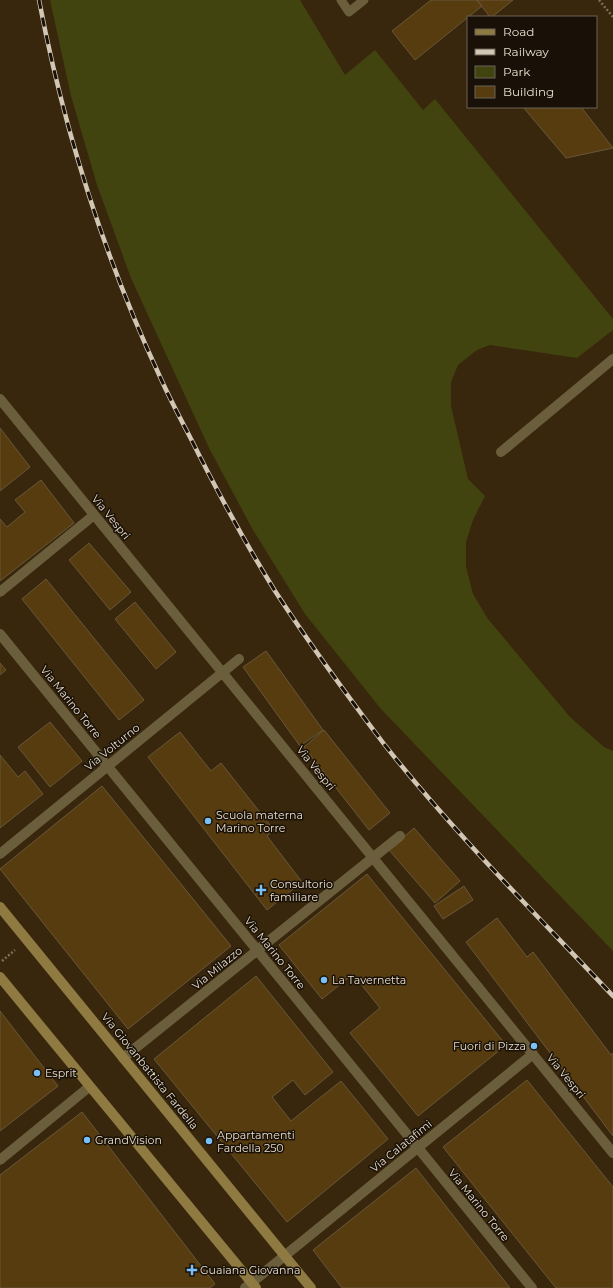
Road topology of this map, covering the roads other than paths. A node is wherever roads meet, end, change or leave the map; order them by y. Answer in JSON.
{"nodes":[{"id":1,"x":341,"y":0,"type":"edge"},
{"id":2,"x":364,"y":0,"type":"edge"},
{"id":3,"x":613,"y":360,"type":"edge"},
{"id":4,"x":0,"y":399,"type":"edge"},
{"id":5,"x":501,"y":452,"type":"dead end"},
{"id":6,"x":94,"y":515,"type":"junction"},
{"id":7,"x":0,"y":592,"type":"edge"},
{"id":8,"x":0,"y":634,"type":"edge"},
{"id":9,"x":239,"y":659,"type":"dead end"},
{"id":10,"x":223,"y":672,"type":"junction"},
{"id":11,"x":108,"y":766,"type":"junction"},
{"id":12,"x":400,"y":836,"type":"dead end"},
{"id":13,"x":0,"y":854,"type":"edge"},
{"id":14,"x":373,"y":858,"type":"junction"},
{"id":15,"x":0,"y":907,"type":"edge"},
{"id":16,"x":257,"y":950,"type":"junction"},
{"id":17,"x":0,"y":977,"type":"edge"},
{"id":18,"x":533,"y":1054,"type":"junction"},
{"id":19,"x":123,"y":1058,"type":"junction"},
{"id":20,"x":89,"y":1087,"type":"junction"},
{"id":21,"x":417,"y":1148,"type":"junction"},
{"id":22,"x":613,"y":1153,"type":"edge"},
{"id":23,"x":0,"y":1160,"type":"edge"},
{"id":24,"x":285,"y":1256,"type":"junction"},
{"id":25,"x":251,"y":1286,"type":"edge"},
{"id":26,"x":311,"y":1288,"type":"edge"},
{"id":27,"x":532,"y":1288,"type":"edge"}],
"edges":[{"from":1,"to":2,"type":"lane"},
{"from":3,"to":5,"type":"street"},
{"from":4,"to":6,"type":"street","name":"Via Vespri"},
{"from":6,"to":7,"type":"street"},
{"from":6,"to":10,"type":"street","name":"Via Vespri"},
{"from":8,"to":11,"type":"street","name":"Via Marino Torre"},
{"from":9,"to":10,"type":"street","name":"Via Volturno"},
{"from":10,"to":11,"type":"street","name":"Via Volturno"},
{"from":10,"to":14,"type":"street","name":"Via Vespri"},
{"from":11,"to":13,"type":"street","name":"Via Volturno"},
{"from":11,"to":16,"type":"street","name":"Via Marino Torre"},
{"from":12,"to":14,"type":"street","name":"Via Milazzo"},
{"from":14,"to":16,"type":"street","name":"Via Milazzo"},
{"from":14,"to":18,"type":"street","name":"Via Vespri"},
{"from":15,"to":19,"type":"main road","name":"Via Giovanbattista Fardella"},
{"from":16,"to":19,"type":"street","name":"Via Milazzo"},
{"from":16,"to":21,"type":"street","name":"Via Marino Torre"},
{"from":17,"to":20,"type":"main road"},
{"from":18,"to":21,"type":"street","name":"Via Calatafimi"},
{"from":18,"to":22,"type":"street","name":"Via Vespri"},
{"from":19,"to":24,"type":"main road","name":"Via Giovanbattista Fardella"},
{"from":20,"to":23,"type":"street"},
{"from":20,"to":25,"type":"main road"},
{"from":21,"to":24,"type":"street","name":"Via Calatafimi"},
{"from":21,"to":27,"type":"street","name":"Via Marino Torre"},
{"from":24,"to":25,"type":"street","name":"Via Calatafimi"},
{"from":24,"to":26,"type":"main road","name":"Via Giovanbattista Fardella"}]}
